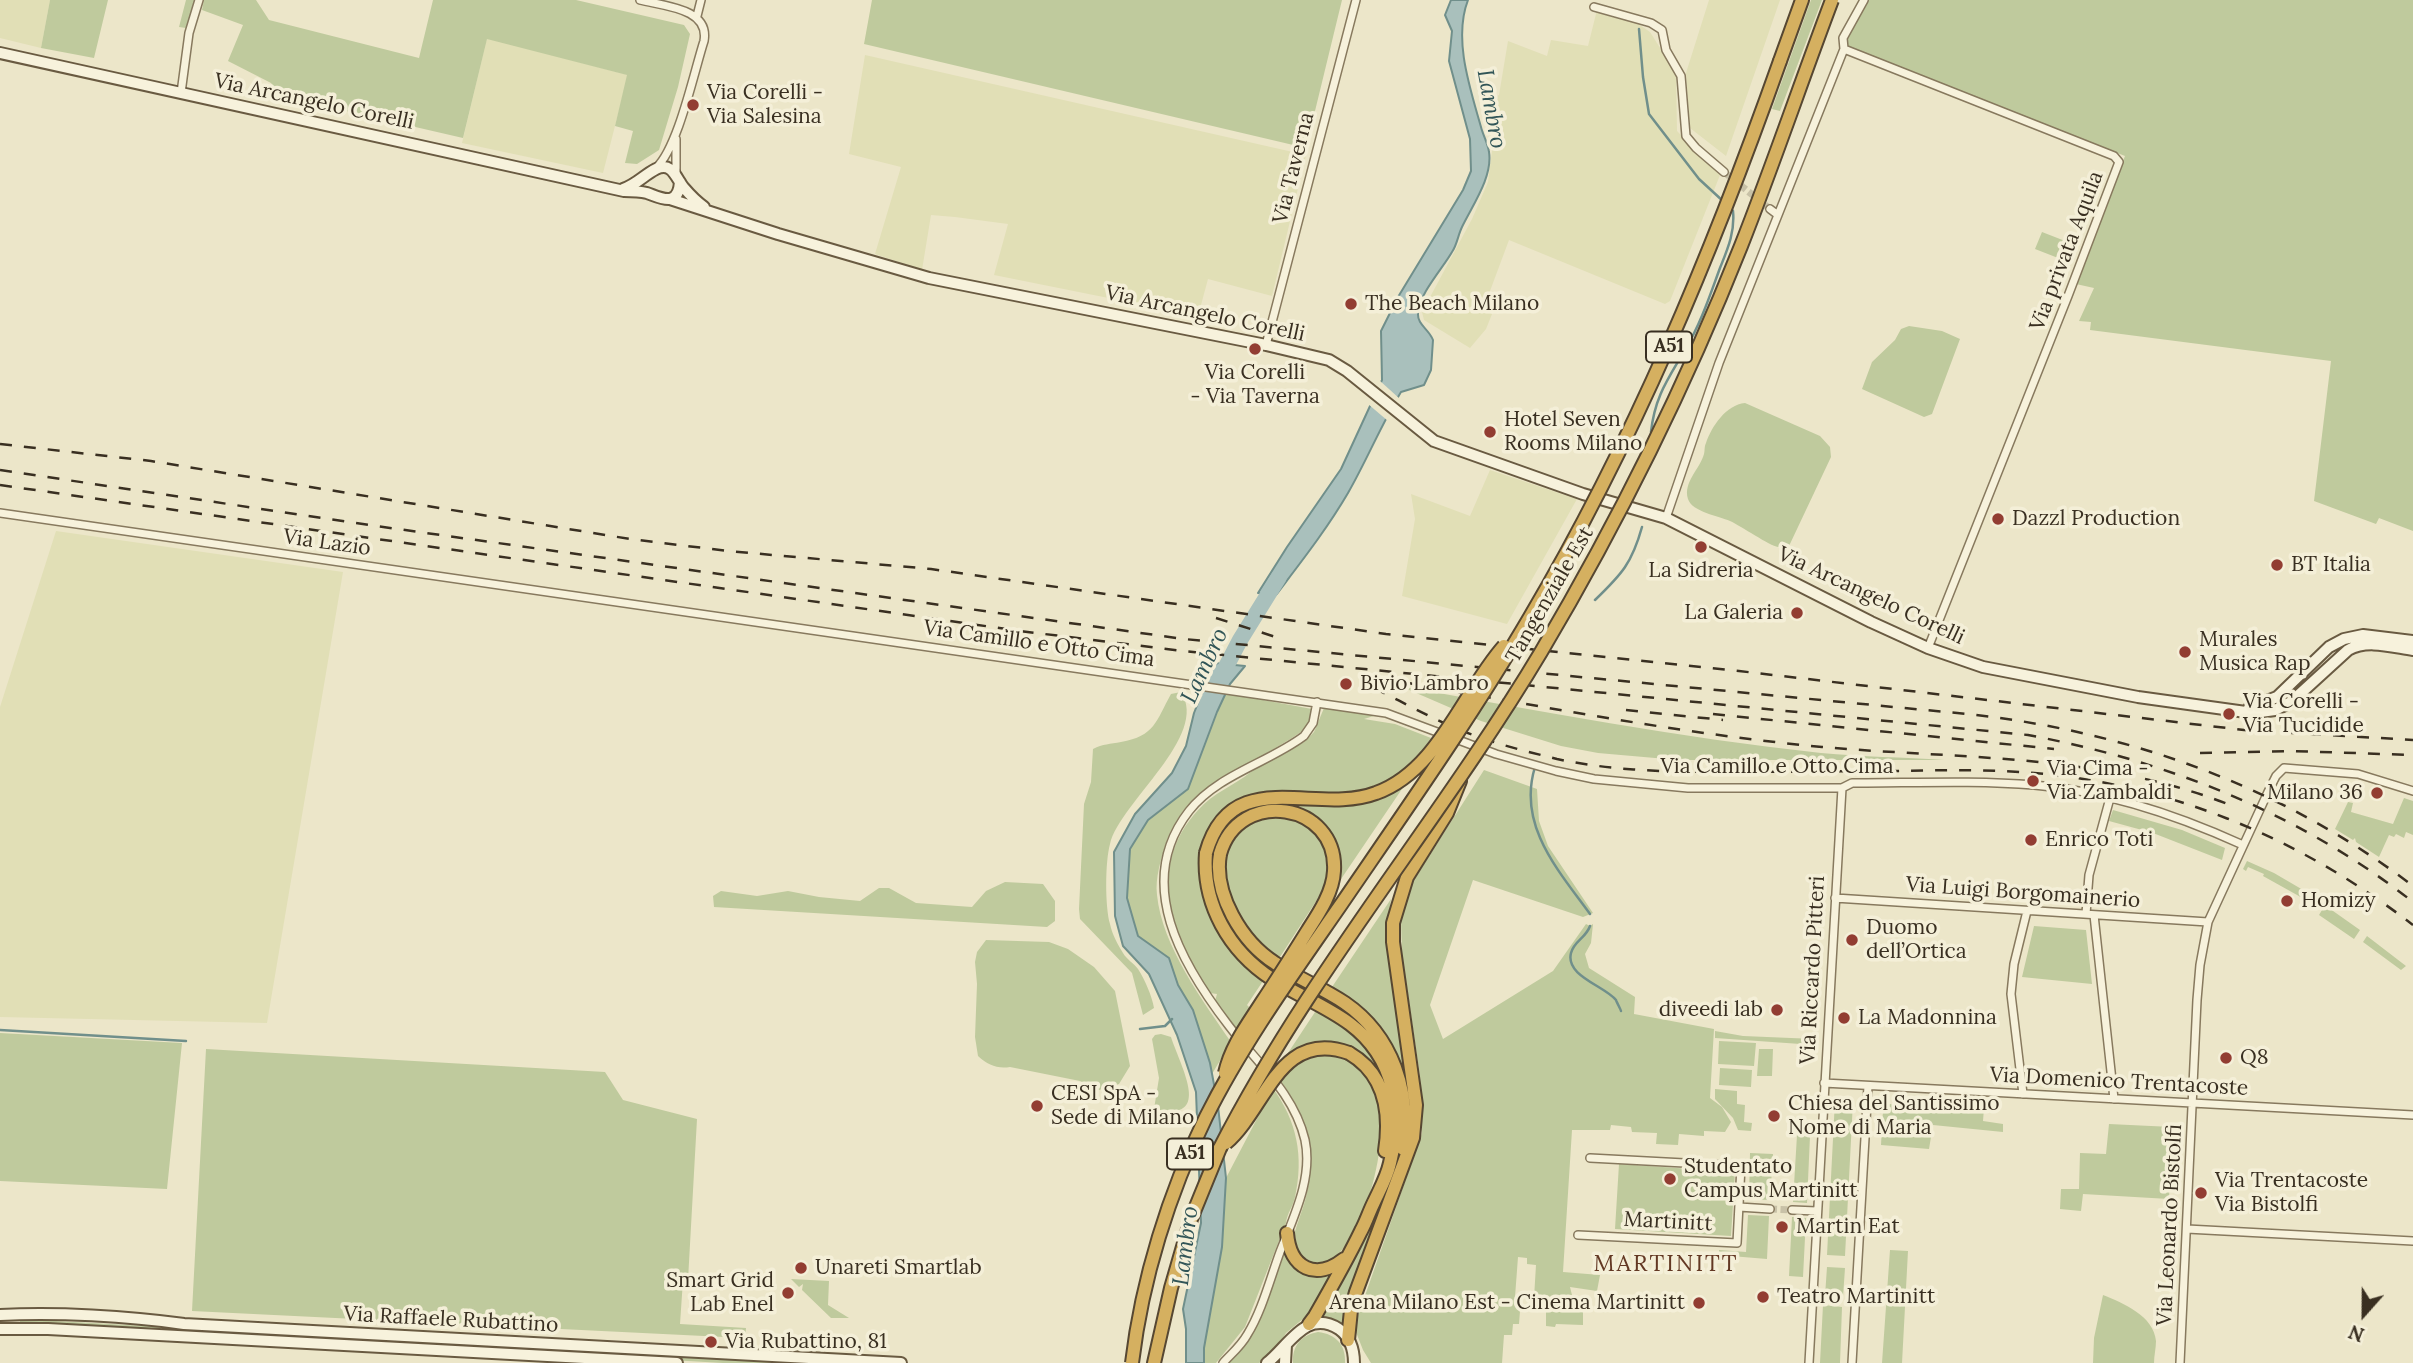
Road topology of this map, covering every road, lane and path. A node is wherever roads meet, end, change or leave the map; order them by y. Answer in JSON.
{"nodes":[{"id":1,"x":199,"y":0,"type":"edge"},
{"id":2,"x":640,"y":0,"type":"edge"},
{"id":3,"x":701,"y":0,"type":"edge"},
{"id":4,"x":1356,"y":0,"type":"edge"},
{"id":5,"x":1799,"y":0,"type":"edge"},
{"id":6,"x":1832,"y":0,"type":"edge"},
{"id":7,"x":1864,"y":0,"type":"edge"},
{"id":8,"x":1594,"y":7,"type":"dead end"},
{"id":9,"x":697,"y":16,"type":"junction"},
{"id":10,"x":1844,"y":49,"type":"junction"},
{"id":11,"x":0,"y":53,"type":"edge"},
{"id":12,"x":181,"y":93,"type":"junction"},
{"id":13,"x":676,"y":135,"type":"junction"},
{"id":14,"x":653,"y":171,"type":"junction"},
{"id":15,"x":1724,"y":172,"type":"tunnel mouth"},
{"id":16,"x":678,"y":178,"type":"junction"},
{"id":17,"x":620,"y":189,"type":"junction"},
{"id":18,"x":651,"y":195,"type":"junction"},
{"id":19,"x":670,"y":199,"type":"junction"},
{"id":20,"x":1770,"y":209,"type":"tunnel mouth"},
{"id":21,"x":709,"y":211,"type":"junction"},
{"id":22,"x":1778,"y":215,"type":"junction"},
{"id":23,"x":1266,"y":345,"type":"junction"},
{"id":24,"x":0,"y":513,"type":"edge"},
{"id":25,"x":1666,"y":518,"type":"junction"},
{"id":26,"x":649,"y":605,"type":"joint"},
{"id":27,"x":1528,"y":620,"type":"junction"},
{"id":28,"x":2413,"y":641,"type":"edge"},
{"id":29,"x":1930,"y":644,"type":"junction"},
{"id":30,"x":2413,"y":650,"type":"edge"},
{"id":31,"x":2309,"y":667,"type":"junction"},
{"id":32,"x":2297,"y":679,"type":"junction"},
{"id":33,"x":2313,"y":684,"type":"junction"},
{"id":34,"x":1317,"y":702,"type":"junction"},
{"id":35,"x":2235,"y":710,"type":"junction"},
{"id":36,"x":1463,"y":773,"type":"junction"},
{"id":37,"x":1842,"y":788,"type":"junction"},
{"id":38,"x":2413,"y":791,"type":"edge"},
{"id":39,"x":2110,"y":798,"type":"junction"},
{"id":40,"x":2243,"y":845,"type":"junction"},
{"id":41,"x":1213,"y":854,"type":"junction"},
{"id":42,"x":1835,"y":898,"type":"junction"},
{"id":43,"x":2027,"y":911,"type":"junction"},
{"id":44,"x":2090,"y":915,"type":"junction"},
{"id":45,"x":2208,"y":922,"type":"junction"},
{"id":46,"x":1824,"y":1083,"type":"junction"},
{"id":47,"x":1223,"y":1085,"type":"junction"},
{"id":48,"x":1868,"y":1086,"type":"junction"},
{"id":49,"x":2023,"y":1094,"type":"junction"},
{"id":50,"x":2114,"y":1099,"type":"junction"},
{"id":51,"x":2193,"y":1103,"type":"junction"},
{"id":52,"x":2413,"y":1115,"type":"edge"},
{"id":53,"x":1220,"y":1147,"type":"junction"},
{"id":54,"x":1590,"y":1157,"type":"dead end"},
{"id":55,"x":1399,"y":1177,"type":"junction"},
{"id":56,"x":1373,"y":1202,"type":"junction"},
{"id":57,"x":1739,"y":1207,"type":"junction"},
{"id":58,"x":1770,"y":1209,"type":"tunnel mouth"},
{"id":59,"x":1792,"y":1210,"type":"tunnel mouth"},
{"id":60,"x":1816,"y":1211,"type":"junction"},
{"id":61,"x":2187,"y":1229,"type":"junction"},
{"id":62,"x":1287,"y":1233,"type":"junction"},
{"id":63,"x":1578,"y":1235,"type":"dead end"},
{"id":64,"x":2413,"y":1241,"type":"edge"},
{"id":65,"x":1348,"y":1257,"type":"junction"},
{"id":66,"x":0,"y":1315,"type":"edge"},
{"id":67,"x":1309,"y":1324,"type":"junction"},
{"id":68,"x":0,"y":1329,"type":"edge"},
{"id":69,"x":1349,"y":1340,"type":"junction"},
{"id":70,"x":1286,"y":1345,"type":"junction"},
{"id":71,"x":1355,"y":1362,"type":"edge"},
{"id":72,"x":677,"y":1363,"type":"edge"},
{"id":73,"x":901,"y":1363,"type":"edge"},
{"id":74,"x":1132,"y":1363,"type":"edge"},
{"id":75,"x":1154,"y":1363,"type":"edge"},
{"id":76,"x":1223,"y":1363,"type":"edge"},
{"id":77,"x":1267,"y":1363,"type":"edge"},
{"id":78,"x":1284,"y":1363,"type":"edge"},
{"id":79,"x":1809,"y":1363,"type":"edge"},
{"id":80,"x":1852,"y":1363,"type":"edge"},
{"id":81,"x":2180,"y":1363,"type":"edge"}],
"edges":[{"from":1,"to":12,"type":"street"},
{"from":2,"to":9,"type":"street"},
{"from":3,"to":9,"type":"street"},
{"from":4,"to":23,"type":"street","name":"Via Taverna"},
{"from":5,"to":27,"type":"highway","name":"Tangenziale Est","number":"A51","bridge":true},
{"from":6,"to":36,"type":"highway","name":"Tangenziale Est","number":"A51","bridge":true},
{"from":7,"to":10,"type":"street"},
{"from":8,"to":15,"type":"street"},
{"from":9,"to":13,"type":"street"},
{"from":10,"to":22,"type":"street"},
{"from":10,"to":29,"type":"street","name":"Via privata Aquila"},
{"from":11,"to":12,"type":"street","name":"Via Arcangelo Corelli"},
{"from":12,"to":17,"type":"street","name":"Via Arcangelo Corelli"},
{"from":13,"to":14,"type":"street"},
{"from":13,"to":16,"type":"street"},
{"from":14,"to":16,"type":"street"},
{"from":14,"to":17,"type":"street"},
{"from":14,"to":18,"type":"street"},
{"from":16,"to":19,"type":"street"},
{"from":16,"to":21,"type":"street","name":"Via Arcangelo Corelli"},
{"from":17,"to":18,"type":"street","name":"Via Arcangelo Corelli"},
{"from":18,"to":19,"type":"street"},
{"from":19,"to":21,"type":"street","name":"Via Arcangelo Corelli"},
{"from":20,"to":22,"type":"street"},
{"from":21,"to":23,"type":"street","name":"Via Arcangelo Corelli"},
{"from":22,"to":25,"type":"street"},
{"from":23,"to":25,"type":"street","name":"Via Arcangelo Corelli"},
{"from":24,"to":26,"type":"street","name":"Via Lazio"},
{"from":25,"to":29,"type":"street","name":"Via Arcangelo Corelli"},
{"from":26,"to":34,"type":"street","name":"Via Camillo e Otto Cima"},
{"from":27,"to":41,"type":"highway","bridge":true},
{"from":27,"to":47,"type":"highway","name":"Tangenziale Est","number":"A51","bridge":true},
{"from":28,"to":31,"type":"street"},
{"from":29,"to":35,"type":"street","name":"Via Arcangelo Corelli"},
{"from":30,"to":33,"type":"street"},
{"from":31,"to":32,"type":"street"},
{"from":31,"to":33,"type":"street"},
{"from":32,"to":33,"type":"street"},
{"from":32,"to":35,"type":"street"},
{"from":33,"to":35,"type":"street"},
{"from":34,"to":37,"type":"street","name":"Via Camillo e Otto Cima"},
{"from":34,"to":62,"type":"street"},
{"from":36,"to":53,"type":"highway","name":"Tangenziale Est","number":"A51","bridge":true},
{"from":36,"to":55,"type":"highway","bridge":true},
{"from":37,"to":39,"type":"street","name":"Via Camillo e Otto Cima"},
{"from":37,"to":42,"type":"street","name":"Via Riccardo Pitteri"},
{"from":38,"to":40,"type":"street","name":"Via Leonardo Bistolfi"},
{"from":39,"to":40,"type":"street","name":"Via Camillo e Otto Cima"},
{"from":39,"to":44,"type":"street"},
{"from":40,"to":45,"type":"street","name":"Via Leonardo Bistolfi"},
{"from":41,"to":47,"type":"highway","bridge":true},
{"from":41,"to":55,"type":"highway"},
{"from":41,"to":56,"type":"highway"},
{"from":42,"to":43,"type":"street","name":"Via Luigi Borgomainerio"},
{"from":42,"to":46,"type":"street","name":"Via Riccardo Pitteri"},
{"from":43,"to":44,"type":"street","name":"Via Luigi Borgomainerio"},
{"from":43,"to":49,"type":"street"},
{"from":44,"to":45,"type":"street","name":"Via Luigi Borgomainerio"},
{"from":44,"to":50,"type":"street"},
{"from":45,"to":51,"type":"street","name":"Via Leonardo Bistolfi"},
{"from":46,"to":48,"type":"street","name":"Via Domenico Trentacoste"},
{"from":46,"to":60,"type":"street","name":"Via Riccardo Pitteri"},
{"from":47,"to":74,"type":"highway","name":"Tangenziale Est","number":"A51","bridge":true},
{"from":48,"to":49,"type":"street","name":"Via Domenico Trentacoste"},
{"from":48,"to":80,"type":"street"},
{"from":49,"to":50,"type":"street","name":"Via Domenico Trentacoste"},
{"from":50,"to":51,"type":"street","name":"Via Domenico Trentacoste"},
{"from":51,"to":52,"type":"street","name":"Via Domenico Trentacoste"},
{"from":51,"to":61,"type":"street","name":"Via Leonardo Bistolfi"},
{"from":53,"to":56,"type":"highway","bridge":true},
{"from":53,"to":75,"type":"highway","name":"Tangenziale Est","number":"A51"},
{"from":54,"to":57,"type":"street","name":"Martinitt"},
{"from":55,"to":69,"type":"highway"},
{"from":56,"to":65,"type":"highway"},
{"from":57,"to":58,"type":"street"},
{"from":57,"to":63,"type":"street","name":"Martinitt"},
{"from":59,"to":60,"type":"street"},
{"from":60,"to":79,"type":"street","name":"Via Riccardo Pitteri"},
{"from":61,"to":64,"type":"street"},
{"from":61,"to":81,"type":"street","name":"Via Leonardo Bistolfi"},
{"from":62,"to":65,"type":"highway"},
{"from":62,"to":76,"type":"street"},
{"from":65,"to":67,"type":"highway"},
{"from":66,"to":73,"type":"street","name":"Via Raffaele Rubattino"},
{"from":67,"to":69,"type":"street"},
{"from":67,"to":70,"type":"street"},
{"from":68,"to":72,"type":"street","name":"Via Raffaele Rubattino"},
{"from":69,"to":71,"type":"street"},
{"from":70,"to":77,"type":"street"},
{"from":70,"to":78,"type":"street"}]}
